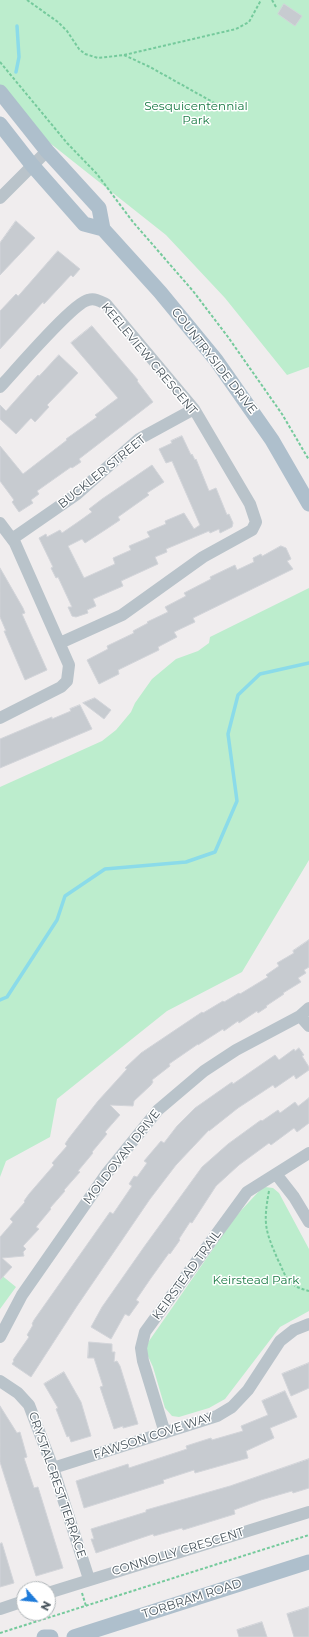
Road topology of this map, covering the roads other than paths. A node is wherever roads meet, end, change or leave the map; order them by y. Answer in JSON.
{"nodes":[{"id":1,"x":0,"y":92,"type":"edge"},
{"id":2,"x":0,"y":124,"type":"edge"},
{"id":3,"x":48,"y":151,"type":"junction"},
{"id":4,"x":32,"y":166,"type":"junction"},
{"id":5,"x":0,"y":198,"type":"edge"},
{"id":6,"x":103,"y":229,"type":"junction"},
{"id":7,"x":0,"y":387,"type":"edge"},
{"id":8,"x":194,"y":409,"type":"junction"},
{"id":9,"x":309,"y":504,"type":"edge"},
{"id":10,"x":0,"y":524,"type":"edge"},
{"id":11,"x":12,"y":539,"type":"junction"},
{"id":12,"x":60,"y":643,"type":"junction"},
{"id":13,"x":0,"y":718,"type":"edge"},
{"id":14,"x":305,"y":1012,"type":"edge"},
{"id":15,"x":309,"y":1026,"type":"edge"},
{"id":16,"x":309,"y":1153,"type":"edge"},
{"id":17,"x":276,"y":1174,"type":"junction"},
{"id":18,"x":309,"y":1222,"type":"edge"},
{"id":19,"x":309,"y":1324,"type":"edge"},
{"id":20,"x":0,"y":1337,"type":"edge"},
{"id":21,"x":0,"y":1381,"type":"edge"},
{"id":22,"x":165,"y":1433,"type":"junction"},
{"id":23,"x":53,"y":1468,"type":"junction"},
{"id":24,"x":309,"y":1512,"type":"edge"},
{"id":25,"x":309,"y":1562,"type":"edge"},
{"id":26,"x":89,"y":1579,"type":"junction"},
{"id":27,"x":56,"y":1590,"type":"edge"},
{"id":28,"x":16,"y":1604,"type":"edge"},
{"id":29,"x":0,"y":1609,"type":"edge"},
{"id":30,"x":44,"y":1637,"type":"edge"},
{"id":31,"x":51,"y":1637,"type":"edge"},
{"id":32,"x":74,"y":1637,"type":"edge"}],
"edges":[{"from":1,"to":3,"type":"main road"},
{"from":2,"to":4,"type":"main road"},
{"from":3,"to":4,"type":"street"},
{"from":3,"to":6,"type":"main road"},
{"from":4,"to":5,"type":"street"},
{"from":4,"to":6,"type":"main road"},
{"from":6,"to":9,"type":"main road","name":"COUNTRYSIDE DRIVE"},
{"from":7,"to":8,"type":"street","name":"KEELEVIEW CRESCENT"},
{"from":8,"to":11,"type":"street","name":"BUCKLER STREET"},
{"from":8,"to":12,"type":"street","name":"KEELEVIEW CRESCENT"},
{"from":10,"to":11,"type":"street"},
{"from":11,"to":12,"type":"street"},
{"from":12,"to":13,"type":"street"},
{"from":14,"to":15,"type":"street"},
{"from":14,"to":20,"type":"street","name":"MOLDOVAN DRIVE"},
{"from":16,"to":17,"type":"street","name":"KEIRSTEAD TRAIL"},
{"from":17,"to":18,"type":"street"},
{"from":17,"to":22,"type":"street","name":"KEIRSTEAD TRAIL"},
{"from":19,"to":22,"type":"street","name":"FAWSON COVE WAY"},
{"from":21,"to":23,"type":"street","name":"CRYSTALCREST TERRACE"},
{"from":22,"to":23,"type":"street","name":"FAWSON COVE WAY"},
{"from":23,"to":26,"type":"street","name":"CRYSTALCREST TERRACE"},
{"from":24,"to":26,"type":"street","name":"CONNOLLY CRESCENT"},
{"from":25,"to":32,"type":"main road","name":"TORBRAM ROAD"},
{"from":26,"to":27,"type":"street","name":"CONNOLLY CRESCENT"},
{"from":28,"to":29,"type":"street"},
{"from":30,"to":31,"type":"main road"}]}
